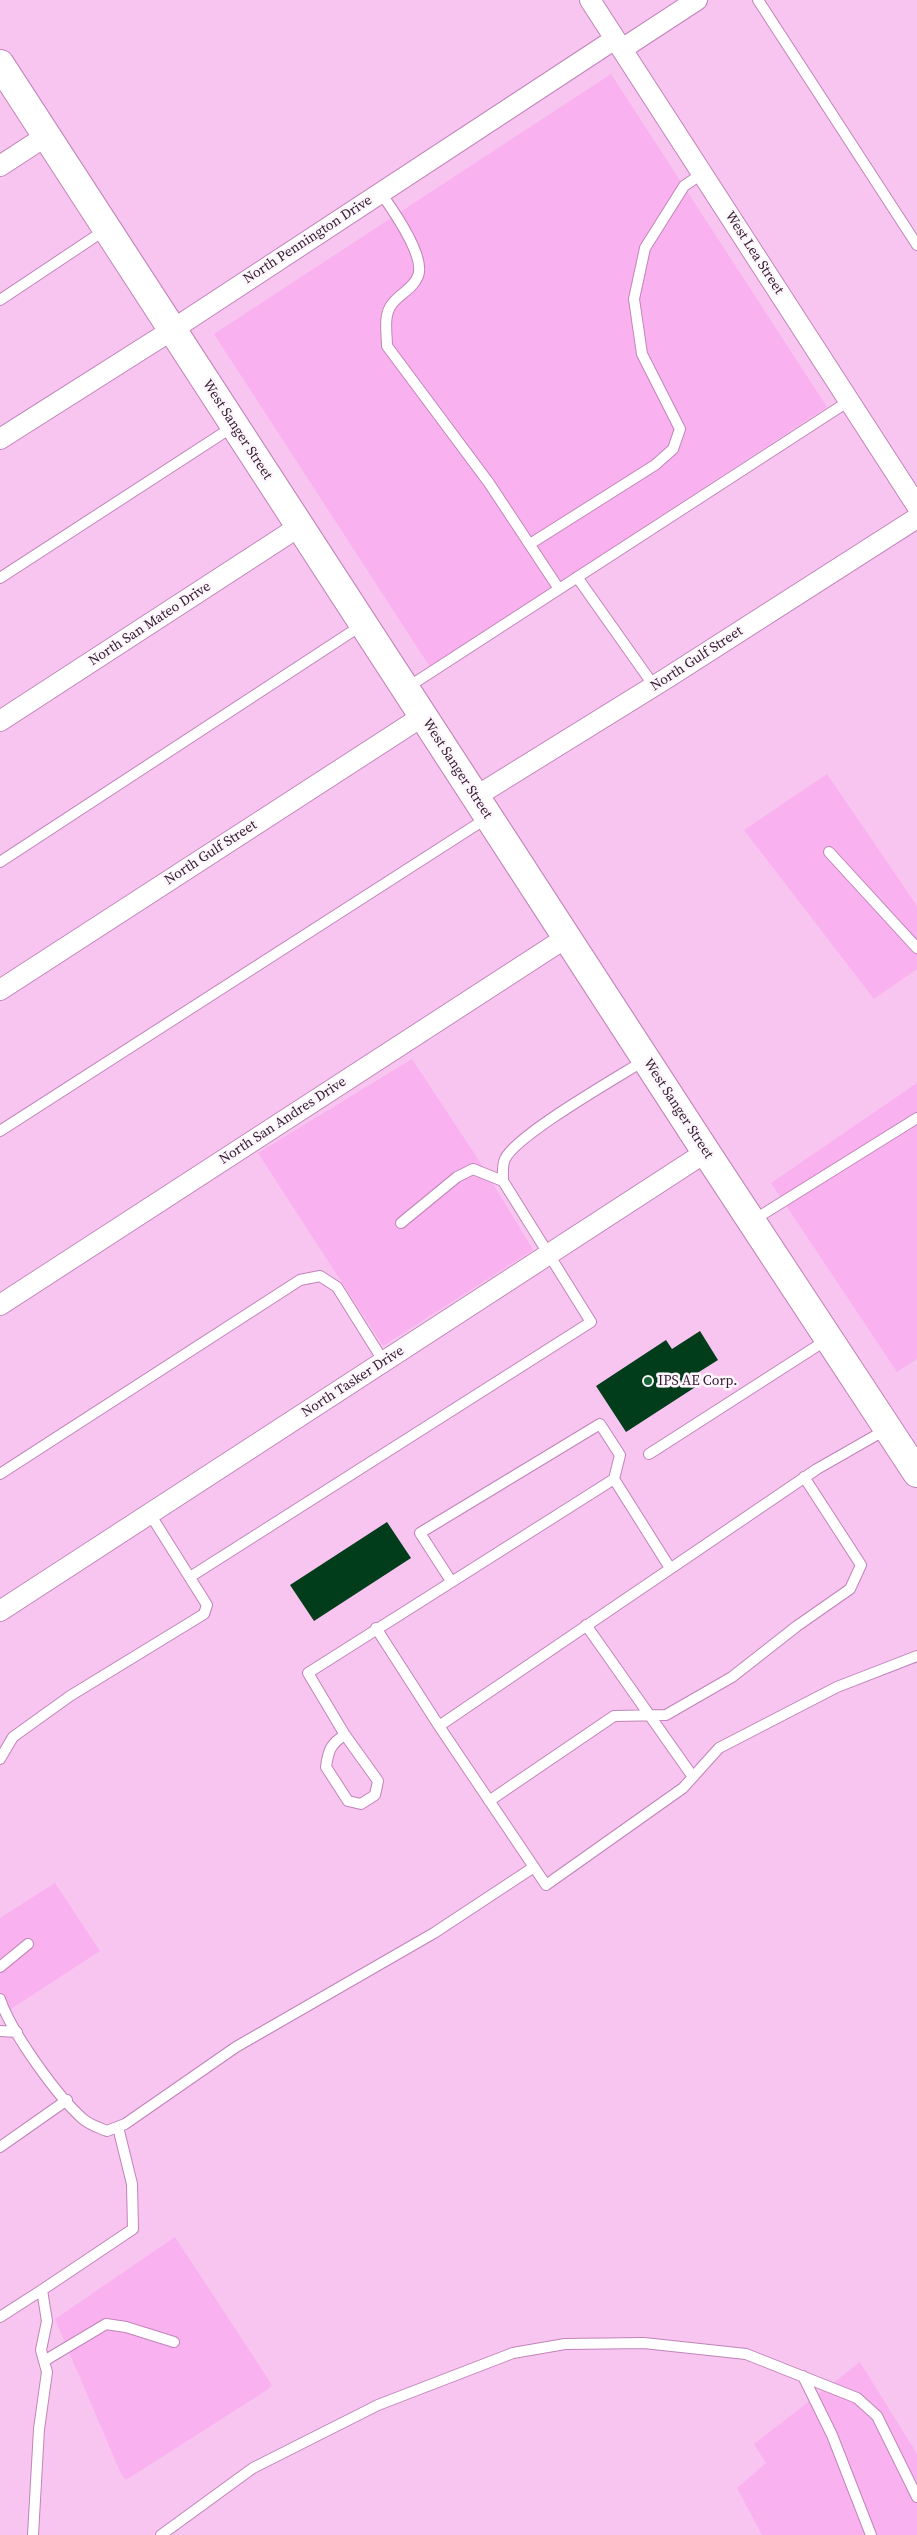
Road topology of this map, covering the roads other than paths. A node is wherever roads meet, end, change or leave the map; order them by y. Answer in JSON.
{"nodes":[{"id":1,"x":590,"y":0,"type":"edge"},
{"id":2,"x":696,"y":0,"type":"edge"},
{"id":3,"x":758,"y":0,"type":"edge"},
{"id":4,"x":619,"y":44,"type":"junction"},
{"id":5,"x":0,"y":64,"type":"edge"},
{"id":6,"x":46,"y":136,"type":"junction"},
{"id":7,"x":0,"y":166,"type":"edge"},
{"id":8,"x":703,"y":173,"type":"junction"},
{"id":9,"x":381,"y":193,"type":"junction"},
{"id":10,"x":107,"y":229,"type":"junction"},
{"id":11,"x":917,"y":245,"type":"edge"},
{"id":12,"x":0,"y":300,"type":"edge"},
{"id":13,"x":172,"y":330,"type":"junction"},
{"id":14,"x":849,"y":401,"type":"junction"},
{"id":15,"x":235,"y":426,"type":"junction"},
{"id":16,"x":0,"y":440,"type":"edge"},
{"id":17,"x":917,"y":506,"type":"edge"},
{"id":18,"x":917,"y":518,"type":"edge"},
{"id":19,"x":300,"y":526,"type":"junction"},
{"id":20,"x":530,"y":544,"type":"junction"},
{"id":21,"x":577,"y":577,"type":"junction"},
{"id":22,"x":0,"y":578,"type":"edge"},
{"id":23,"x":560,"y":589,"type":"junction"},
{"id":24,"x":363,"y":624,"type":"junction"},
{"id":25,"x":654,"y":686,"type":"junction"},
{"id":26,"x":405,"y":689,"type":"junction"},
{"id":27,"x":423,"y":716,"type":"junction"},
{"id":28,"x":0,"y":721,"type":"edge"},
{"id":29,"x":482,"y":807,"type":"junction"},
{"id":30,"x":829,"y":852,"type":"dead end"},
{"id":31,"x":0,"y":862,"type":"edge"},
{"id":32,"x":567,"y":938,"type":"junction"},
{"id":33,"x":917,"y":948,"type":"edge"},
{"id":34,"x":0,"y":990,"type":"edge"},
{"id":35,"x":646,"y":1059,"type":"junction"},
{"id":36,"x":917,"y":1118,"type":"edge"},
{"id":37,"x":0,"y":1131,"type":"edge"},
{"id":38,"x":706,"y":1152,"type":"junction"},
{"id":39,"x":503,"y":1181,"type":"junction"},
{"id":40,"x":752,"y":1221,"type":"junction"},
{"id":41,"x":401,"y":1223,"type":"dead end"},
{"id":42,"x":548,"y":1255,"type":"junction"},
{"id":43,"x":0,"y":1305,"type":"edge"},
{"id":44,"x":828,"y":1338,"type":"junction"},
{"id":45,"x":384,"y":1362,"type":"junction"},
{"id":46,"x":888,"y":1429,"type":"junction"},
{"id":47,"x":649,"y":1454,"type":"dead end"},
{"id":48,"x":917,"y":1473,"type":"edge"},
{"id":49,"x":0,"y":1474,"type":"edge"},
{"id":50,"x":804,"y":1477,"type":"junction"},
{"id":51,"x":614,"y":1479,"type":"junction"},
{"id":52,"x":150,"y":1514,"type":"junction"},
{"id":53,"x":670,"y":1568,"type":"junction"},
{"id":54,"x":190,"y":1577,"type":"junction"},
{"id":55,"x":451,"y":1581,"type":"junction"},
{"id":56,"x":0,"y":1611,"type":"edge"},
{"id":57,"x":586,"y":1625,"type":"junction"},
{"id":58,"x":376,"y":1628,"type":"junction"},
{"id":59,"x":917,"y":1656,"type":"edge"},
{"id":60,"x":652,"y":1716,"type":"junction"},
{"id":61,"x":439,"y":1726,"type":"junction"},
{"id":62,"x":344,"y":1735,"type":"junction"},
{"id":63,"x":0,"y":1759,"type":"edge"},
{"id":64,"x":693,"y":1777,"type":"junction"},
{"id":65,"x":489,"y":1801,"type":"junction"},
{"id":66,"x":534,"y":1867,"type":"junction"},
{"id":67,"x":28,"y":1944,"type":"dead end"},
{"id":68,"x":0,"y":1967,"type":"edge"},
{"id":69,"x":0,"y":1999,"type":"edge"},
{"id":70,"x":0,"y":2031,"type":"edge"},
{"id":71,"x":17,"y":2032,"type":"junction"},
{"id":72,"x":66,"y":2100,"type":"junction"},
{"id":73,"x":118,"y":2127,"type":"junction"},
{"id":74,"x":0,"y":2147,"type":"edge"},
{"id":75,"x":42,"y":2290,"type":"junction"},
{"id":76,"x":0,"y":2317,"type":"edge"},
{"id":77,"x":174,"y":2342,"type":"dead end"},
{"id":78,"x":44,"y":2361,"type":"junction"},
{"id":79,"x":803,"y":2376,"type":"junction"},
{"id":80,"x":917,"y":2497,"type":"edge"},
{"id":81,"x":33,"y":2535,"type":"edge"},
{"id":82,"x":161,"y":2535,"type":"edge"},
{"id":83,"x":871,"y":2535,"type":"edge"}],
"edges":[{"from":1,"to":4,"type":"street","name":"West Lea Street"},
{"from":2,"to":4,"type":"street","name":"North Pennington Drive"},
{"from":3,"to":11,"type":"lane"},
{"from":4,"to":8,"type":"street","name":"West Lea Street"},
{"from":4,"to":9,"type":"street","name":"North Pennington Drive"},
{"from":5,"to":6,"type":"main road","name":"West Sanger Street"},
{"from":6,"to":7,"type":"street"},
{"from":6,"to":10,"type":"main road","name":"West Sanger Street"},
{"from":8,"to":14,"type":"street","name":"West Lea Street"},
{"from":8,"to":20,"type":"lane"},
{"from":9,"to":13,"type":"street","name":"North Pennington Drive"},
{"from":9,"to":20,"type":"lane"},
{"from":10,"to":12,"type":"lane"},
{"from":10,"to":13,"type":"main road","name":"West Sanger Street"},
{"from":13,"to":15,"type":"main road","name":"West Sanger Street"},
{"from":13,"to":16,"type":"street","name":"North Pennington Drive"},
{"from":14,"to":17,"type":"street","name":"West Lea Street"},
{"from":14,"to":21,"type":"lane"},
{"from":15,"to":19,"type":"main road","name":"West Sanger Street"},
{"from":15,"to":22,"type":"lane"},
{"from":18,"to":25,"type":"street","name":"North Gulf Street"},
{"from":19,"to":24,"type":"main road","name":"West Sanger Street"},
{"from":19,"to":28,"type":"street","name":"North San Mateo Drive"},
{"from":20,"to":23,"type":"lane"},
{"from":21,"to":23,"type":"lane"},
{"from":21,"to":25,"type":"lane"},
{"from":23,"to":26,"type":"lane"},
{"from":24,"to":26,"type":"main road","name":"West Sanger Street"},
{"from":24,"to":31,"type":"lane"},
{"from":25,"to":29,"type":"street","name":"North Gulf Street"},
{"from":26,"to":27,"type":"main road","name":"West Sanger Street"},
{"from":27,"to":29,"type":"main road","name":"West Sanger Street"},
{"from":27,"to":34,"type":"street","name":"North Gulf Street"},
{"from":29,"to":32,"type":"main road","name":"West Sanger Street"},
{"from":29,"to":37,"type":"lane"},
{"from":30,"to":33,"type":"lane"},
{"from":32,"to":35,"type":"main road","name":"West Sanger Street"},
{"from":32,"to":43,"type":"street","name":"North San Andres Drive"},
{"from":35,"to":38,"type":"main road","name":"West Sanger Street"},
{"from":35,"to":39,"type":"lane"},
{"from":36,"to":40,"type":"lane"},
{"from":38,"to":40,"type":"main road","name":"West Sanger Street"},
{"from":38,"to":42,"type":"street","name":"North Tasker Drive"},
{"from":39,"to":41,"type":"lane"},
{"from":39,"to":42,"type":"lane"},
{"from":40,"to":44,"type":"main road","name":"West Sanger Street"},
{"from":42,"to":45,"type":"street","name":"North Tasker Drive"},
{"from":42,"to":54,"type":"lane"},
{"from":44,"to":46,"type":"main road","name":"West Sanger Street"},
{"from":44,"to":47,"type":"lane"},
{"from":45,"to":49,"type":"lane"},
{"from":45,"to":52,"type":"street","name":"North Tasker Drive"},
{"from":46,"to":48,"type":"main road","name":"West Sanger Street"},
{"from":46,"to":50,"type":"lane"},
{"from":50,"to":53,"type":"lane"},
{"from":50,"to":60,"type":"lane"},
{"from":51,"to":53,"type":"lane"},
{"from":51,"to":55,"type":"lane"},
{"from":51,"to":55,"type":"lane"},
{"from":52,"to":54,"type":"lane"},
{"from":52,"to":56,"type":"street","name":"North Tasker Drive"},
{"from":53,"to":57,"type":"lane"},
{"from":54,"to":63,"type":"lane"},
{"from":55,"to":58,"type":"lane"},
{"from":57,"to":60,"type":"lane"},
{"from":57,"to":61,"type":"lane"},
{"from":58,"to":61,"type":"lane"},
{"from":58,"to":62,"type":"lane"},
{"from":59,"to":64,"type":"lane"},
{"from":60,"to":64,"type":"lane"},
{"from":60,"to":65,"type":"lane"},
{"from":61,"to":65,"type":"lane"},
{"from":62,"to":62,"type":"lane"},
{"from":64,"to":66,"type":"lane"},
{"from":65,"to":66,"type":"lane"},
{"from":66,"to":73,"type":"lane"},
{"from":67,"to":68,"type":"lane"},
{"from":69,"to":71,"type":"lane"},
{"from":70,"to":71,"type":"lane"},
{"from":71,"to":72,"type":"lane"},
{"from":72,"to":73,"type":"lane"},
{"from":72,"to":74,"type":"lane"},
{"from":73,"to":75,"type":"lane"},
{"from":75,"to":76,"type":"lane"},
{"from":75,"to":78,"type":"lane"},
{"from":77,"to":78,"type":"lane"},
{"from":78,"to":81,"type":"lane"},
{"from":79,"to":80,"type":"lane"},
{"from":79,"to":82,"type":"lane"},
{"from":79,"to":83,"type":"lane"}]}
